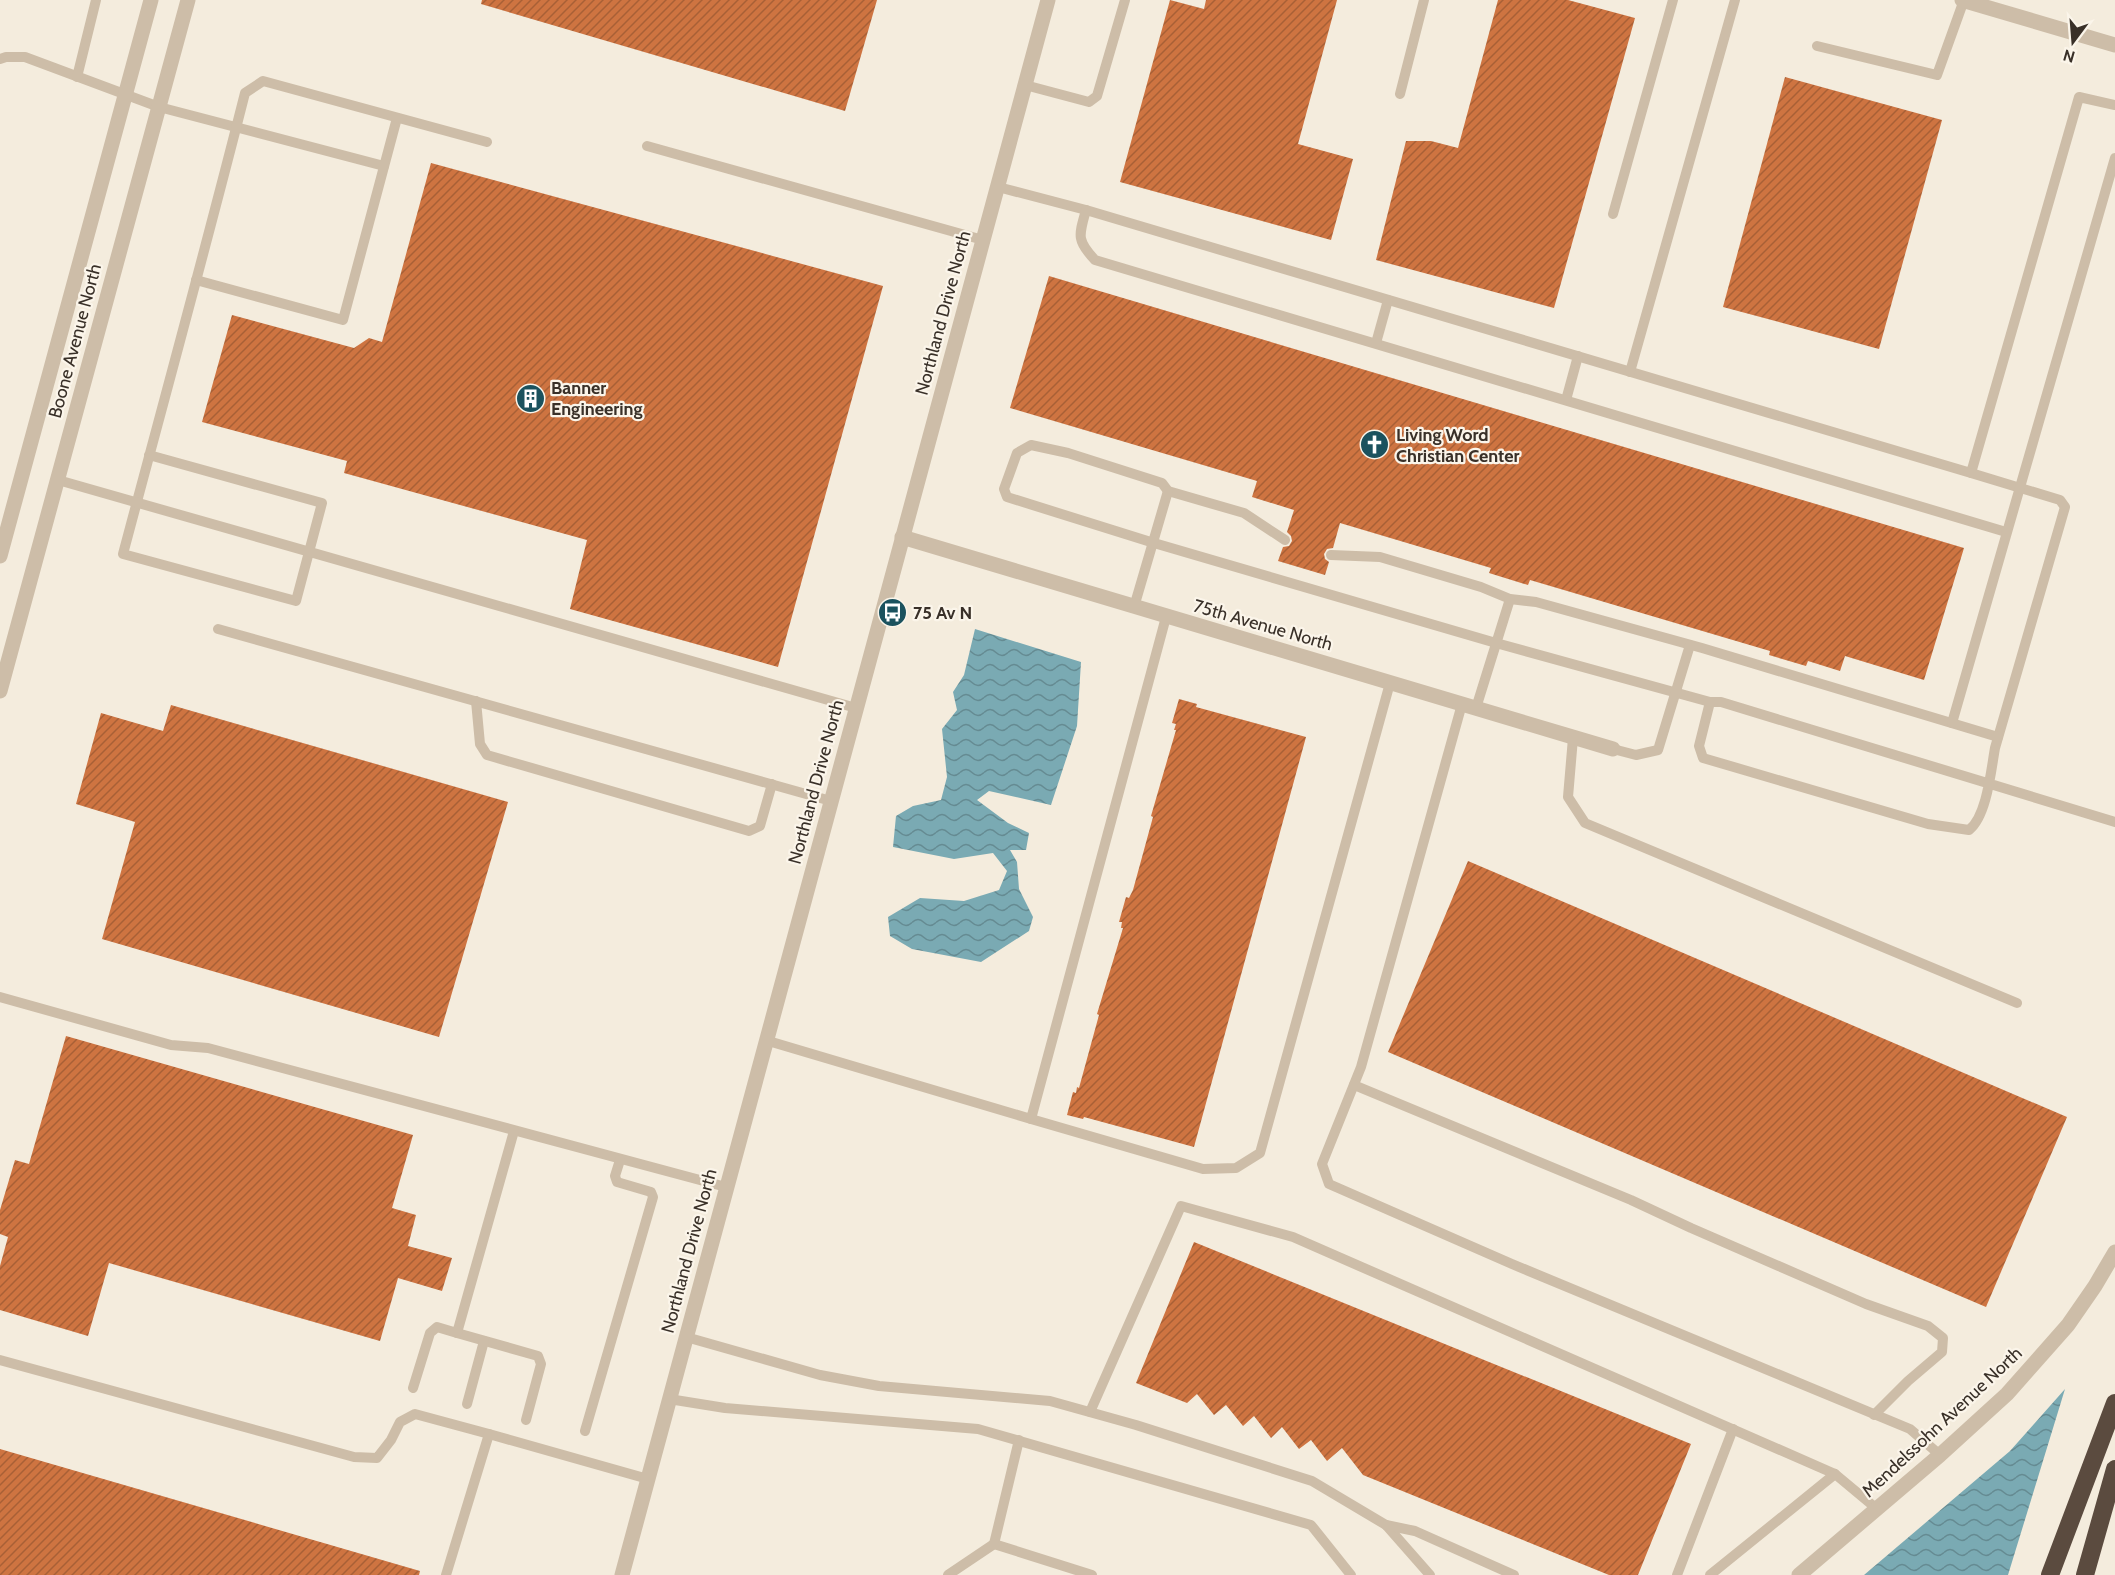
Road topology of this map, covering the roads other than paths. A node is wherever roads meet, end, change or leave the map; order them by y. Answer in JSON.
{"nodes":[{"id":1,"x":96,"y":0,"type":"edge"},
{"id":2,"x":151,"y":0,"type":"edge"},
{"id":3,"x":188,"y":0,"type":"edge"},
{"id":4,"x":1048,"y":0,"type":"edge"},
{"id":5,"x":1125,"y":0,"type":"edge"},
{"id":6,"x":1424,"y":0,"type":"edge"},
{"id":7,"x":1673,"y":0,"type":"edge"},
{"id":8,"x":1735,"y":0,"type":"edge"},
{"id":9,"x":1963,"y":0,"type":"edge"},
{"id":10,"x":2115,"y":45,"type":"edge"},
{"id":11,"x":1818,"y":46,"type":"dead end"},
{"id":12,"x":0,"y":59,"type":"edge"},
{"id":13,"x":77,"y":77,"type":"junction"},
{"id":14,"x":1025,"y":85,"type":"junction"},
{"id":15,"x":1400,"y":94,"type":"dead end"},
{"id":16,"x":125,"y":95,"type":"junction"},
{"id":17,"x":2115,"y":105,"type":"edge"},
{"id":18,"x":159,"y":107,"type":"junction"},
{"id":19,"x":398,"y":118,"type":"junction"},
{"id":20,"x":237,"y":127,"type":"junction"},
{"id":21,"x":487,"y":142,"type":"dead end"},
{"id":22,"x":647,"y":146,"type":"dead end"},
{"id":23,"x":2115,"y":158,"type":"edge"},
{"id":24,"x":384,"y":166,"type":"junction"},
{"id":25,"x":998,"y":187,"type":"junction"},
{"id":26,"x":1086,"y":210,"type":"junction"},
{"id":27,"x":1613,"y":214,"type":"dead end"},
{"id":28,"x":983,"y":240,"type":"junction"},
{"id":29,"x":196,"y":280,"type":"junction"},
{"id":30,"x":1388,"y":300,"type":"junction"},
{"id":31,"x":1376,"y":343,"type":"junction"},
{"id":32,"x":1578,"y":356,"type":"junction"},
{"id":33,"x":1630,"y":372,"type":"junction"},
{"id":34,"x":1566,"y":400,"type":"junction"},
{"id":35,"x":149,"y":455,"type":"junction"},
{"id":36,"x":1971,"y":473,"type":"junction"},
{"id":37,"x":58,"y":480,"type":"junction"},
{"id":38,"x":2018,"y":488,"type":"junction"},
{"id":39,"x":1168,"y":491,"type":"junction"},
{"id":40,"x":136,"y":502,"type":"junction"},
{"id":41,"x":2006,"y":532,"type":"junction"},
{"id":42,"x":3,"y":533,"type":"edge"},
{"id":43,"x":902,"y":537,"type":"junction"},
{"id":44,"x":1285,"y":540,"type":"dead end"},
{"id":45,"x":1154,"y":543,"type":"junction"},
{"id":46,"x":309,"y":552,"type":"junction"},
{"id":47,"x":1331,"y":555,"type":"dead end"},
{"id":48,"x":0,"y":556,"type":"edge"},
{"id":49,"x":1510,"y":599,"type":"junction"},
{"id":50,"x":1134,"y":608,"type":"junction"},
{"id":51,"x":1166,"y":617,"type":"junction"},
{"id":52,"x":218,"y":629,"type":"dead end"},
{"id":53,"x":1496,"y":643,"type":"junction"},
{"id":54,"x":1690,"y":645,"type":"junction"},
{"id":55,"x":1390,"y":683,"type":"junction"},
{"id":56,"x":0,"y":691,"type":"edge"},
{"id":57,"x":1676,"y":692,"type":"junction"},
{"id":58,"x":476,"y":701,"type":"junction"},
{"id":59,"x":1710,"y":702,"type":"junction"},
{"id":60,"x":1469,"y":706,"type":"junction"},
{"id":61,"x":856,"y":708,"type":"junction"},
{"id":62,"x":1952,"y":723,"type":"junction"},
{"id":63,"x":1998,"y":737,"type":"junction"},
{"id":64,"x":1573,"y":738,"type":"junction"},
{"id":65,"x":1613,"y":749,"type":"joint"},
{"id":66,"x":772,"y":784,"type":"junction"},
{"id":67,"x":1989,"y":784,"type":"junction"},
{"id":68,"x":831,"y":801,"type":"junction"},
{"id":69,"x":2115,"y":822,"type":"edge"},
{"id":70,"x":0,"y":997,"type":"edge"},
{"id":71,"x":2017,"y":1003,"type":"dead end"},
{"id":72,"x":765,"y":1040,"type":"junction"},
{"id":73,"x":1354,"y":1085,"type":"junction"},
{"id":74,"x":1031,"y":1119,"type":"junction"},
{"id":75,"x":514,"y":1131,"type":"junction"},
{"id":76,"x":620,"y":1160,"type":"junction"},
{"id":77,"x":726,"y":1188,"type":"junction"},
{"id":78,"x":2115,"y":1252,"type":"edge"},
{"id":79,"x":457,"y":1333,"type":"junction"},
{"id":80,"x":686,"y":1337,"type":"junction"},
{"id":81,"x":484,"y":1341,"type":"junction"},
{"id":82,"x":0,"y":1360,"type":"edge"},
{"id":83,"x":413,"y":1389,"type":"dead end"},
{"id":84,"x":669,"y":1399,"type":"junction"},
{"id":85,"x":2115,"y":1403,"type":"edge"},
{"id":86,"x":467,"y":1404,"type":"dead end"},
{"id":87,"x":1090,"y":1412,"type":"junction"},
{"id":88,"x":1874,"y":1415,"type":"junction"},
{"id":89,"x":526,"y":1420,"type":"dead end"},
{"id":90,"x":1734,"y":1429,"type":"junction"},
{"id":91,"x":585,"y":1431,"type":"dead end"},
{"id":92,"x":489,"y":1434,"type":"junction"},
{"id":93,"x":1019,"y":1440,"type":"junction"},
{"id":94,"x":1940,"y":1455,"type":"junction"},
{"id":95,"x":2115,"y":1469,"type":"edge"},
{"id":96,"x":1835,"y":1474,"type":"junction"},
{"id":97,"x":648,"y":1479,"type":"junction"},
{"id":98,"x":1877,"y":1509,"type":"junction"},
{"id":99,"x":1386,"y":1525,"type":"junction"},
{"id":100,"x":994,"y":1544,"type":"junction"},
{"id":101,"x":1342,"y":1570,"type":"edge"},
{"id":102,"x":446,"y":1575,"type":"edge"},
{"id":103,"x":622,"y":1575,"type":"edge"},
{"id":104,"x":948,"y":1575,"type":"edge"},
{"id":105,"x":1092,"y":1575,"type":"edge"},
{"id":106,"x":1351,"y":1575,"type":"edge"},
{"id":107,"x":1430,"y":1575,"type":"edge"},
{"id":108,"x":1514,"y":1575,"type":"edge"},
{"id":109,"x":1677,"y":1575,"type":"edge"},
{"id":110,"x":1710,"y":1575,"type":"edge"},
{"id":111,"x":1799,"y":1575,"type":"edge"},
{"id":112,"x":2050,"y":1575,"type":"edge"},
{"id":113,"x":2085,"y":1575,"type":"edge"}],
"edges":[{"from":1,"to":13,"type":"lane"},
{"from":2,"to":16,"type":"street","name":"Boone Avenue North"},
{"from":3,"to":18,"type":"street","name":"Boone Avenue North"},
{"from":4,"to":14,"type":"street","name":"Northland Drive North"},
{"from":5,"to":14,"type":"lane"},
{"from":6,"to":15,"type":"lane"},
{"from":7,"to":27,"type":"lane"},
{"from":8,"to":33,"type":"lane"},
{"from":9,"to":10,"type":"street"},
{"from":9,"to":11,"type":"lane"},
{"from":12,"to":13,"type":"lane"},
{"from":13,"to":16,"type":"lane"},
{"from":14,"to":25,"type":"street","name":"Northland Drive North"},
{"from":16,"to":18,"type":"lane"},
{"from":16,"to":42,"type":"street","name":"Boone Avenue North"},
{"from":17,"to":36,"type":"lane"},
{"from":18,"to":20,"type":"lane"},
{"from":18,"to":37,"type":"street","name":"Boone Avenue North"},
{"from":19,"to":20,"type":"lane"},
{"from":19,"to":21,"type":"lane"},
{"from":19,"to":24,"type":"lane"},
{"from":20,"to":24,"type":"lane"},
{"from":20,"to":29,"type":"lane"},
{"from":22,"to":28,"type":"lane"},
{"from":23,"to":38,"type":"lane"},
{"from":24,"to":29,"type":"lane"},
{"from":25,"to":26,"type":"lane"},
{"from":25,"to":28,"type":"street","name":"Northland Drive North"},
{"from":26,"to":30,"type":"lane"},
{"from":26,"to":31,"type":"lane"},
{"from":28,"to":43,"type":"street","name":"Northland Drive North"},
{"from":29,"to":35,"type":"lane"},
{"from":30,"to":31,"type":"lane"},
{"from":30,"to":32,"type":"lane"},
{"from":31,"to":34,"type":"lane"},
{"from":32,"to":33,"type":"lane"},
{"from":32,"to":34,"type":"lane"},
{"from":33,"to":36,"type":"lane"},
{"from":34,"to":41,"type":"lane"},
{"from":35,"to":40,"type":"lane"},
{"from":35,"to":46,"type":"lane"},
{"from":36,"to":38,"type":"lane"},
{"from":37,"to":40,"type":"lane"},
{"from":37,"to":56,"type":"street","name":"Boone Avenue North"},
{"from":38,"to":41,"type":"lane"},
{"from":38,"to":63,"type":"lane"},
{"from":39,"to":44,"type":"lane"},
{"from":39,"to":45,"type":"lane"},
{"from":39,"to":45,"type":"lane"},
{"from":40,"to":46,"type":"lane"},
{"from":40,"to":46,"type":"lane"},
{"from":41,"to":62,"type":"lane"},
{"from":42,"to":48,"type":"street","name":"Boone Avenue North"},
{"from":43,"to":50,"type":"street","name":"75th Avenue North"},
{"from":43,"to":61,"type":"street","name":"Northland Drive North"},
{"from":45,"to":50,"type":"lane"},
{"from":45,"to":53,"type":"lane"},
{"from":46,"to":61,"type":"lane"},
{"from":47,"to":49,"type":"lane"},
{"from":49,"to":53,"type":"lane"},
{"from":49,"to":54,"type":"lane"},
{"from":50,"to":51,"type":"street","name":"75th Avenue North"},
{"from":51,"to":55,"type":"street","name":"75th Avenue North"},
{"from":51,"to":74,"type":"lane"},
{"from":52,"to":58,"type":"lane"},
{"from":53,"to":57,"type":"lane"},
{"from":53,"to":60,"type":"lane"},
{"from":54,"to":57,"type":"lane"},
{"from":54,"to":62,"type":"lane"},
{"from":55,"to":60,"type":"street","name":"75th Avenue North"},
{"from":55,"to":74,"type":"lane"},
{"from":57,"to":59,"type":"lane"},
{"from":57,"to":65,"type":"lane"},
{"from":58,"to":66,"type":"lane"},
{"from":58,"to":66,"type":"lane"},
{"from":59,"to":67,"type":"lane"},
{"from":59,"to":67,"type":"lane"},
{"from":60,"to":64,"type":"street","name":"75th Avenue North"},
{"from":60,"to":73,"type":"lane"},
{"from":61,"to":68,"type":"street","name":"Northland Drive North"},
{"from":62,"to":63,"type":"lane"},
{"from":63,"to":67,"type":"lane"},
{"from":64,"to":65,"type":"street","name":"75th Avenue North"},
{"from":64,"to":71,"type":"lane"},
{"from":66,"to":68,"type":"lane"},
{"from":67,"to":69,"type":"lane"},
{"from":68,"to":72,"type":"street","name":"Northland Drive North"},
{"from":70,"to":75,"type":"lane"},
{"from":72,"to":74,"type":"lane"},
{"from":72,"to":77,"type":"street","name":"Northland Drive North"},
{"from":73,"to":88,"type":"lane"},
{"from":73,"to":88,"type":"lane"},
{"from":75,"to":76,"type":"lane"},
{"from":75,"to":79,"type":"lane"},
{"from":76,"to":77,"type":"lane"},
{"from":76,"to":91,"type":"lane"},
{"from":77,"to":80,"type":"street","name":"Northland Drive North"},
{"from":78,"to":94,"type":"street","name":"Mendelssohn Avenue North"},
{"from":79,"to":81,"type":"lane"},
{"from":79,"to":83,"type":"lane"},
{"from":80,"to":84,"type":"street","name":"Northland Drive North"},
{"from":80,"to":87,"type":"lane"},
{"from":81,"to":86,"type":"lane"},
{"from":81,"to":89,"type":"lane"},
{"from":82,"to":92,"type":"lane"},
{"from":84,"to":93,"type":"lane"},
{"from":84,"to":97,"type":"street","name":"Northland Drive North"},
{"from":85,"to":112,"type":"highway"},
{"from":87,"to":90,"type":"lane"},
{"from":87,"to":99,"type":"lane"},
{"from":88,"to":94,"type":"lane"},
{"from":90,"to":96,"type":"lane"},
{"from":90,"to":109,"type":"lane"},
{"from":92,"to":97,"type":"lane"},
{"from":92,"to":102,"type":"lane"},
{"from":93,"to":100,"type":"lane"},
{"from":93,"to":101,"type":"lane"},
{"from":94,"to":98,"type":"street","name":"Mendelssohn Avenue North"},
{"from":95,"to":113,"type":"highway"},
{"from":96,"to":98,"type":"lane"},
{"from":96,"to":110,"type":"lane"},
{"from":97,"to":103,"type":"street","name":"Northland Drive North"},
{"from":98,"to":111,"type":"street","name":"Mendelssohn Avenue North"},
{"from":99,"to":107,"type":"lane"},
{"from":99,"to":108,"type":"lane"},
{"from":100,"to":104,"type":"lane"},
{"from":100,"to":105,"type":"lane"},
{"from":101,"to":106,"type":"lane"}]}
